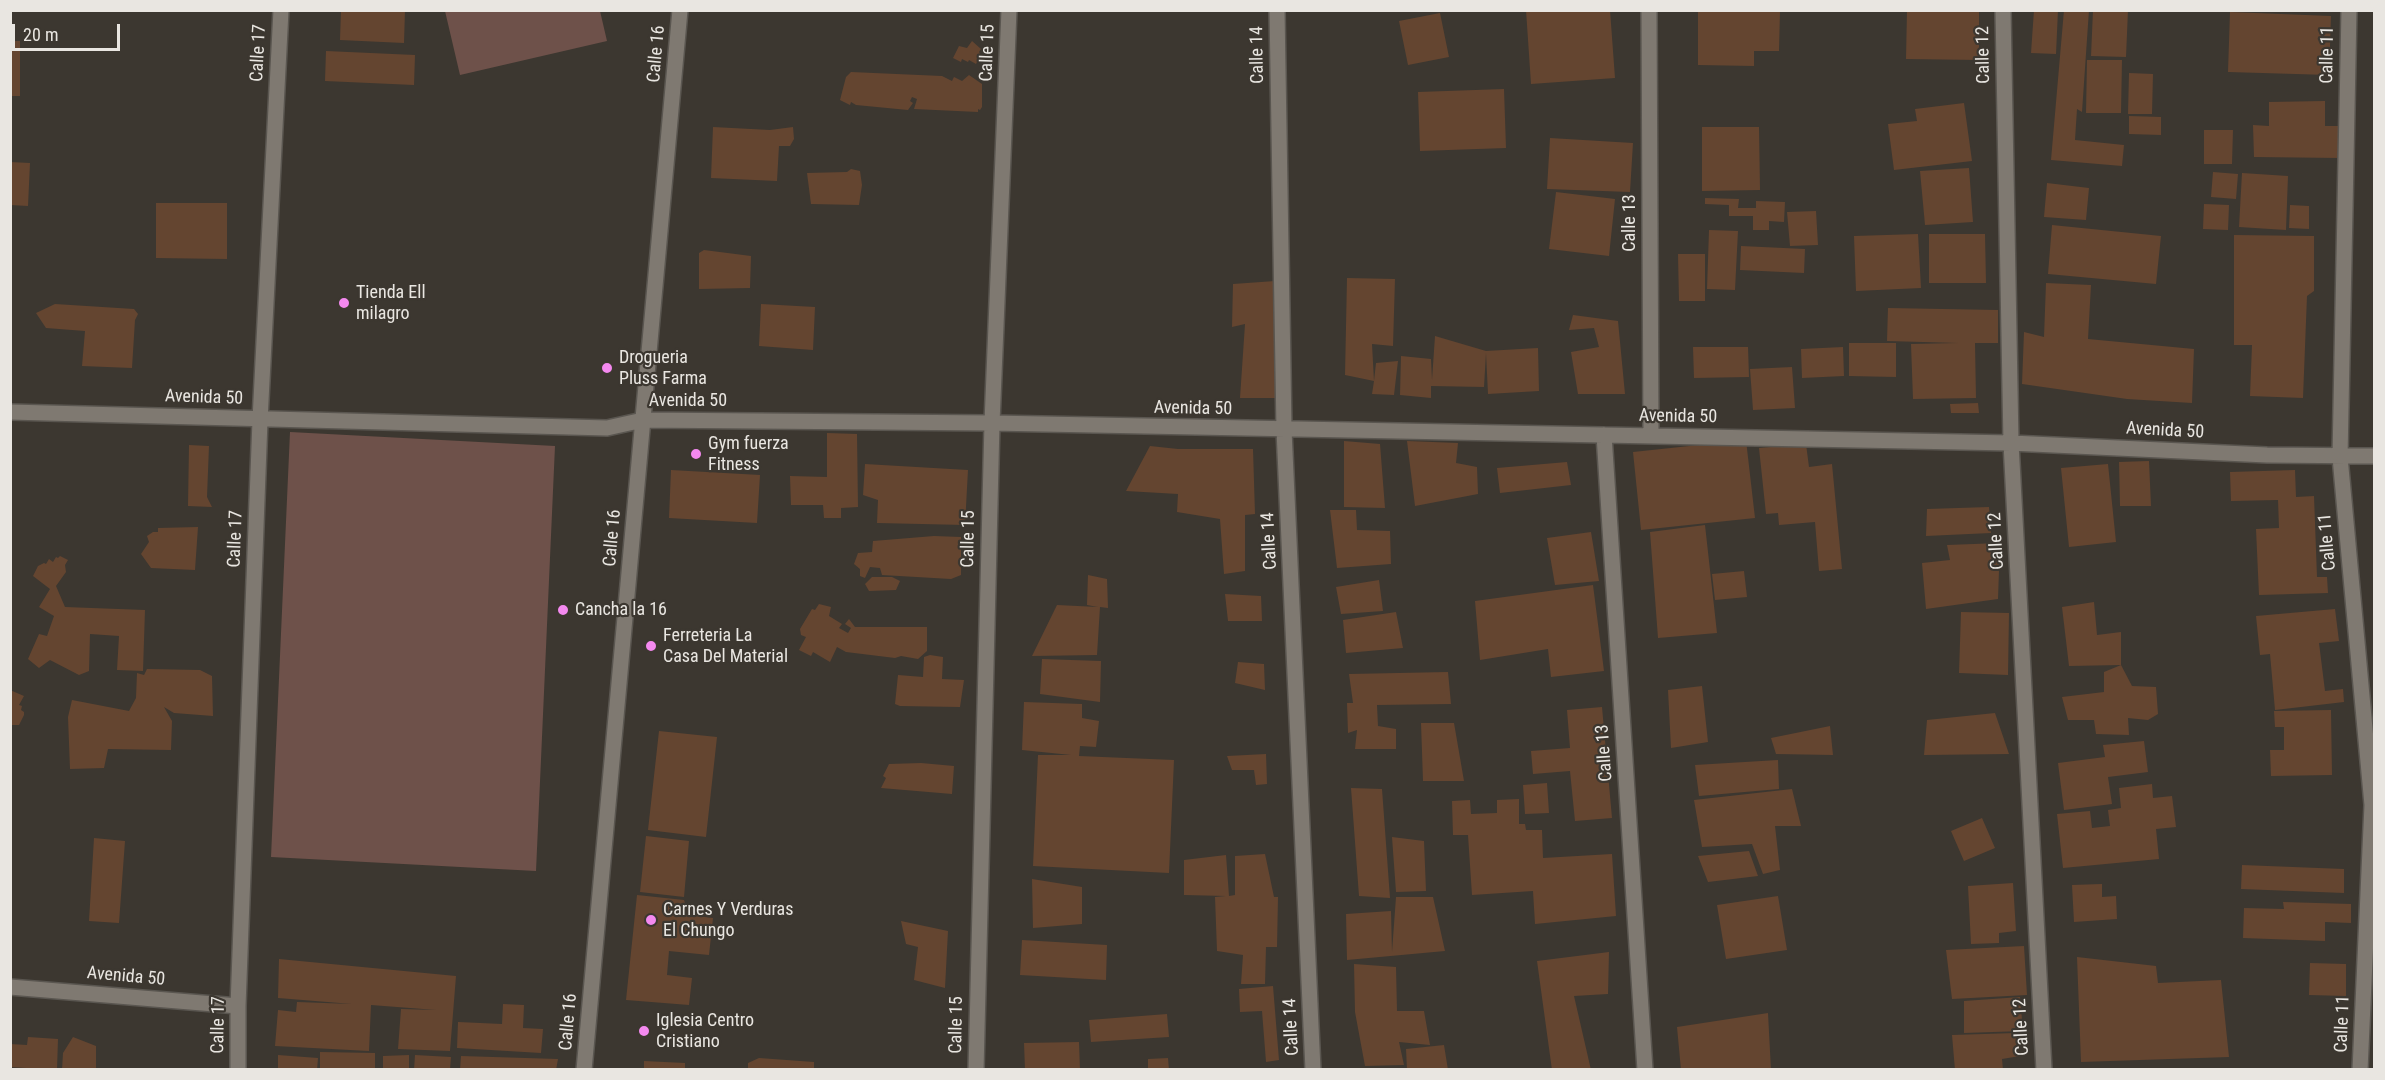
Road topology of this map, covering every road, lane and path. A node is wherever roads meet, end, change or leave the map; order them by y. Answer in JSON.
{"nodes":[{"id":1,"x":280,"y":10,"type":"edge"},
{"id":2,"x":680,"y":10,"type":"edge"},
{"id":3,"x":1009,"y":10,"type":"edge"},
{"id":4,"x":1277,"y":10,"type":"edge"},
{"id":5,"x":1649,"y":10,"type":"edge"},
{"id":6,"x":2002,"y":10,"type":"edge"},
{"id":7,"x":2349,"y":10,"type":"edge"},
{"id":8,"x":10,"y":412,"type":"edge"},
{"id":9,"x":260,"y":420,"type":"junction"},
{"id":10,"x":643,"y":420,"type":"junction"},
{"id":11,"x":992,"y":423,"type":"junction"},
{"id":12,"x":1284,"y":430,"type":"junction"},
{"id":13,"x":1604,"y":435,"type":"junction"},
{"id":14,"x":1651,"y":436,"type":"junction"},
{"id":15,"x":2011,"y":443,"type":"junction"},
{"id":16,"x":2374,"y":456,"type":"edge"},
{"id":17,"x":2340,"y":457,"type":"junction"},
{"id":18,"x":10,"y":987,"type":"edge"},
{"id":19,"x":238,"y":1006,"type":"junction"},
{"id":20,"x":238,"y":1070,"type":"edge"},
{"id":21,"x":584,"y":1070,"type":"edge"},
{"id":22,"x":976,"y":1070,"type":"edge"},
{"id":23,"x":1313,"y":1070,"type":"edge"},
{"id":24,"x":1645,"y":1070,"type":"edge"},
{"id":25,"x":2044,"y":1070,"type":"edge"},
{"id":26,"x":2360,"y":1070,"type":"edge"}],
"edges":[{"from":1,"to":9,"type":"street","name":"Calle 17"},
{"from":2,"to":10,"type":"street","name":"Calle 16"},
{"from":3,"to":11,"type":"street","name":"Calle 15"},
{"from":4,"to":12,"type":"street","name":"Calle 14"},
{"from":5,"to":14,"type":"street","name":"Calle 13"},
{"from":6,"to":15,"type":"street","name":"Calle 12"},
{"from":7,"to":17,"type":"street","name":"Calle 11"},
{"from":8,"to":9,"type":"street","name":"Avenida 50"},
{"from":9,"to":10,"type":"street","name":"Avenida 50"},
{"from":9,"to":19,"type":"street","name":"Calle 17"},
{"from":10,"to":11,"type":"street","name":"Avenida 50"},
{"from":10,"to":21,"type":"street","name":"Calle 16"},
{"from":11,"to":12,"type":"street","name":"Avenida 50"},
{"from":11,"to":22,"type":"street","name":"Calle 15"},
{"from":12,"to":13,"type":"street","name":"Avenida 50"},
{"from":12,"to":23,"type":"street","name":"Calle 14"},
{"from":13,"to":14,"type":"street","name":"Avenida 50"},
{"from":13,"to":24,"type":"street","name":"Calle 13"},
{"from":14,"to":15,"type":"street","name":"Avenida 50"},
{"from":15,"to":17,"type":"street","name":"Avenida 50"},
{"from":15,"to":25,"type":"street","name":"Calle 12"},
{"from":16,"to":17,"type":"street","name":"Avenida 50"},
{"from":17,"to":26,"type":"street","name":"Calle 11"},
{"from":18,"to":19,"type":"street","name":"Avenida 50"},
{"from":19,"to":20,"type":"street","name":"Calle 17"}]}
